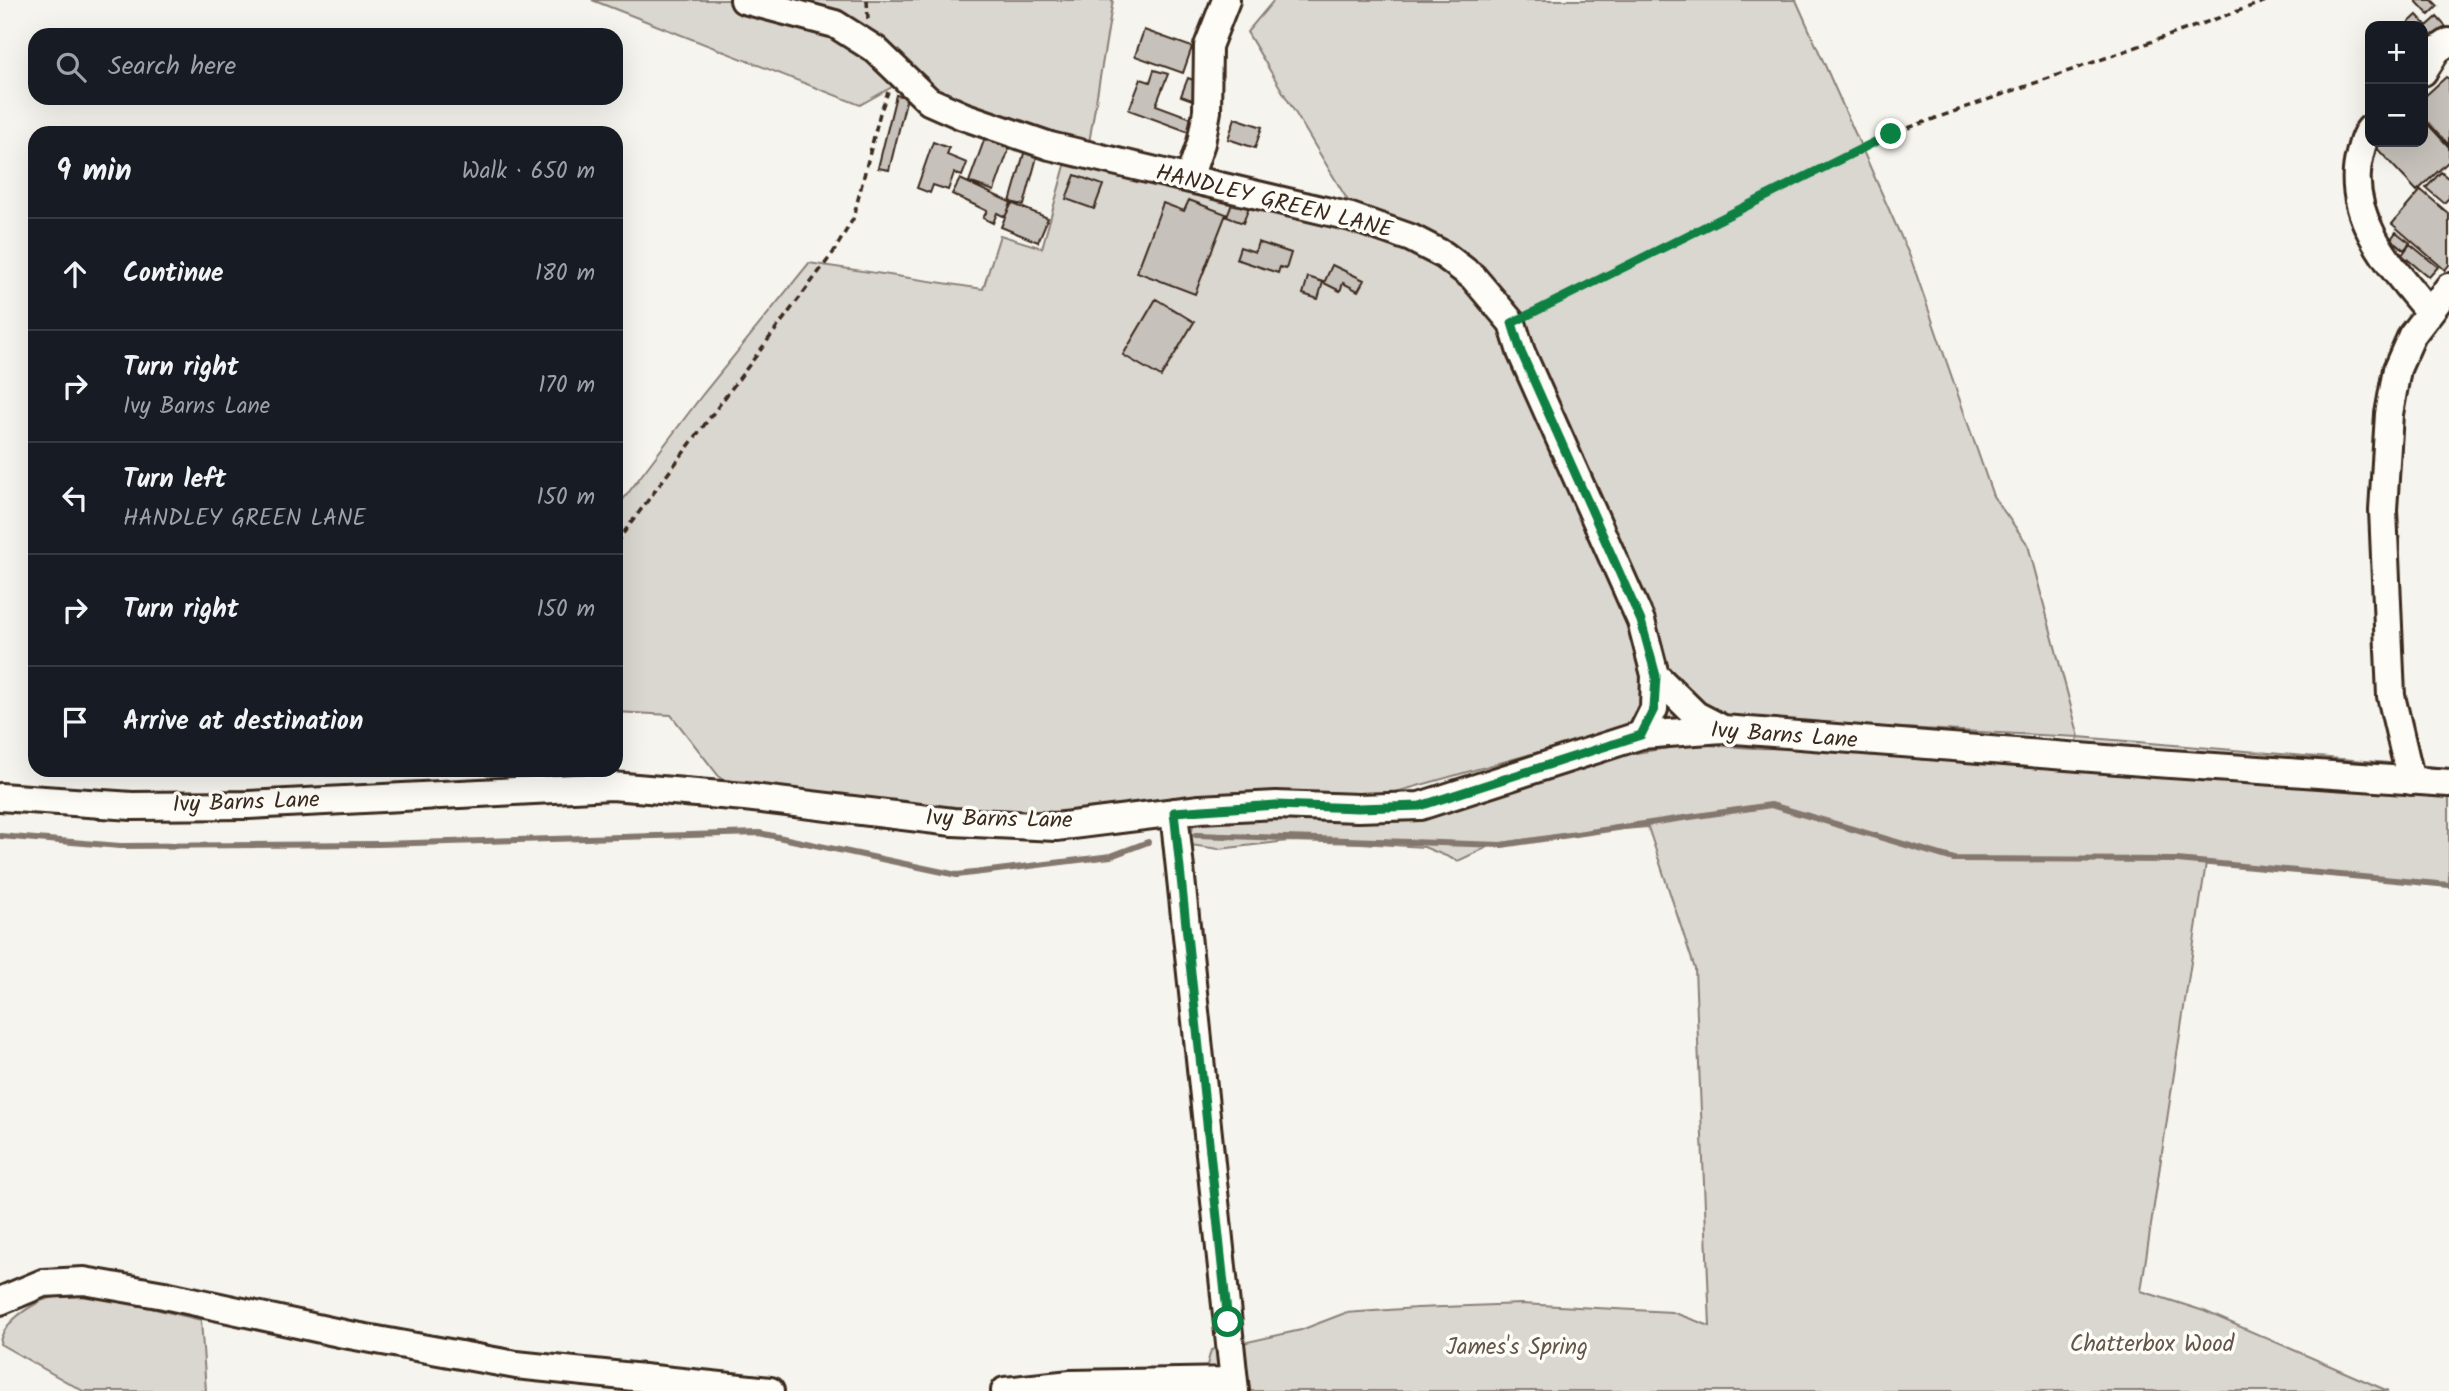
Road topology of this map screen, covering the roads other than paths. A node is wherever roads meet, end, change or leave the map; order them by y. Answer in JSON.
{"nodes":[{"id":1,"x":744,"y":0,"type":"edge"},
{"id":2,"x":1226,"y":0,"type":"edge"},
{"id":3,"x":2449,"y":42,"type":"edge"},
{"id":4,"x":2428,"y":64,"type":"edge"},
{"id":5,"x":2365,"y":135,"type":"edge"},
{"id":6,"x":1189,"y":178,"type":"junction"},
{"id":7,"x":2449,"y":287,"type":"edge"},
{"id":8,"x":2429,"y":312,"type":"junction"},
{"id":9,"x":1656,"y":676,"type":"junction"},
{"id":10,"x":1723,"y":729,"type":"junction"},
{"id":11,"x":1641,"y":735,"type":"junction"},
{"id":12,"x":2411,"y":780,"type":"junction"},
{"id":13,"x":2449,"y":783,"type":"edge"},
{"id":14,"x":0,"y":797,"type":"edge"},
{"id":15,"x":1174,"y":812,"type":"junction"},
{"id":16,"x":0,"y":1301,"type":"edge"},
{"id":17,"x":1234,"y":1386,"type":"edge"},
{"id":18,"x":770,"y":1391,"type":"edge"},
{"id":19,"x":1004,"y":1391,"type":"edge"}],
"edges":[{"from":1,"to":6,"type":"street","name":"HANDLEY GREEN LANE"},
{"from":2,"to":6,"type":"street"},
{"from":3,"to":4,"type":"street"},
{"from":5,"to":8,"type":"street"},
{"from":6,"to":9,"type":"street","name":"HANDLEY GREEN LANE"},
{"from":7,"to":8,"type":"street"},
{"from":8,"to":12,"type":"street"},
{"from":9,"to":10,"type":"street","name":"HANDLEY GREEN LANE"},
{"from":9,"to":11,"type":"street","name":"HANDLEY GREEN LANE"},
{"from":10,"to":11,"type":"street","name":"Ivy Barns Lane"},
{"from":10,"to":12,"type":"street","name":"Ivy Barns Lane"},
{"from":11,"to":15,"type":"street","name":"Ivy Barns Lane"},
{"from":12,"to":13,"type":"street","name":"Ivy Barns Lane"},
{"from":14,"to":15,"type":"street","name":"Ivy Barns Lane"},
{"from":15,"to":17,"type":"street"},
{"from":16,"to":18,"type":"street"},
{"from":17,"to":19,"type":"street"}]}
